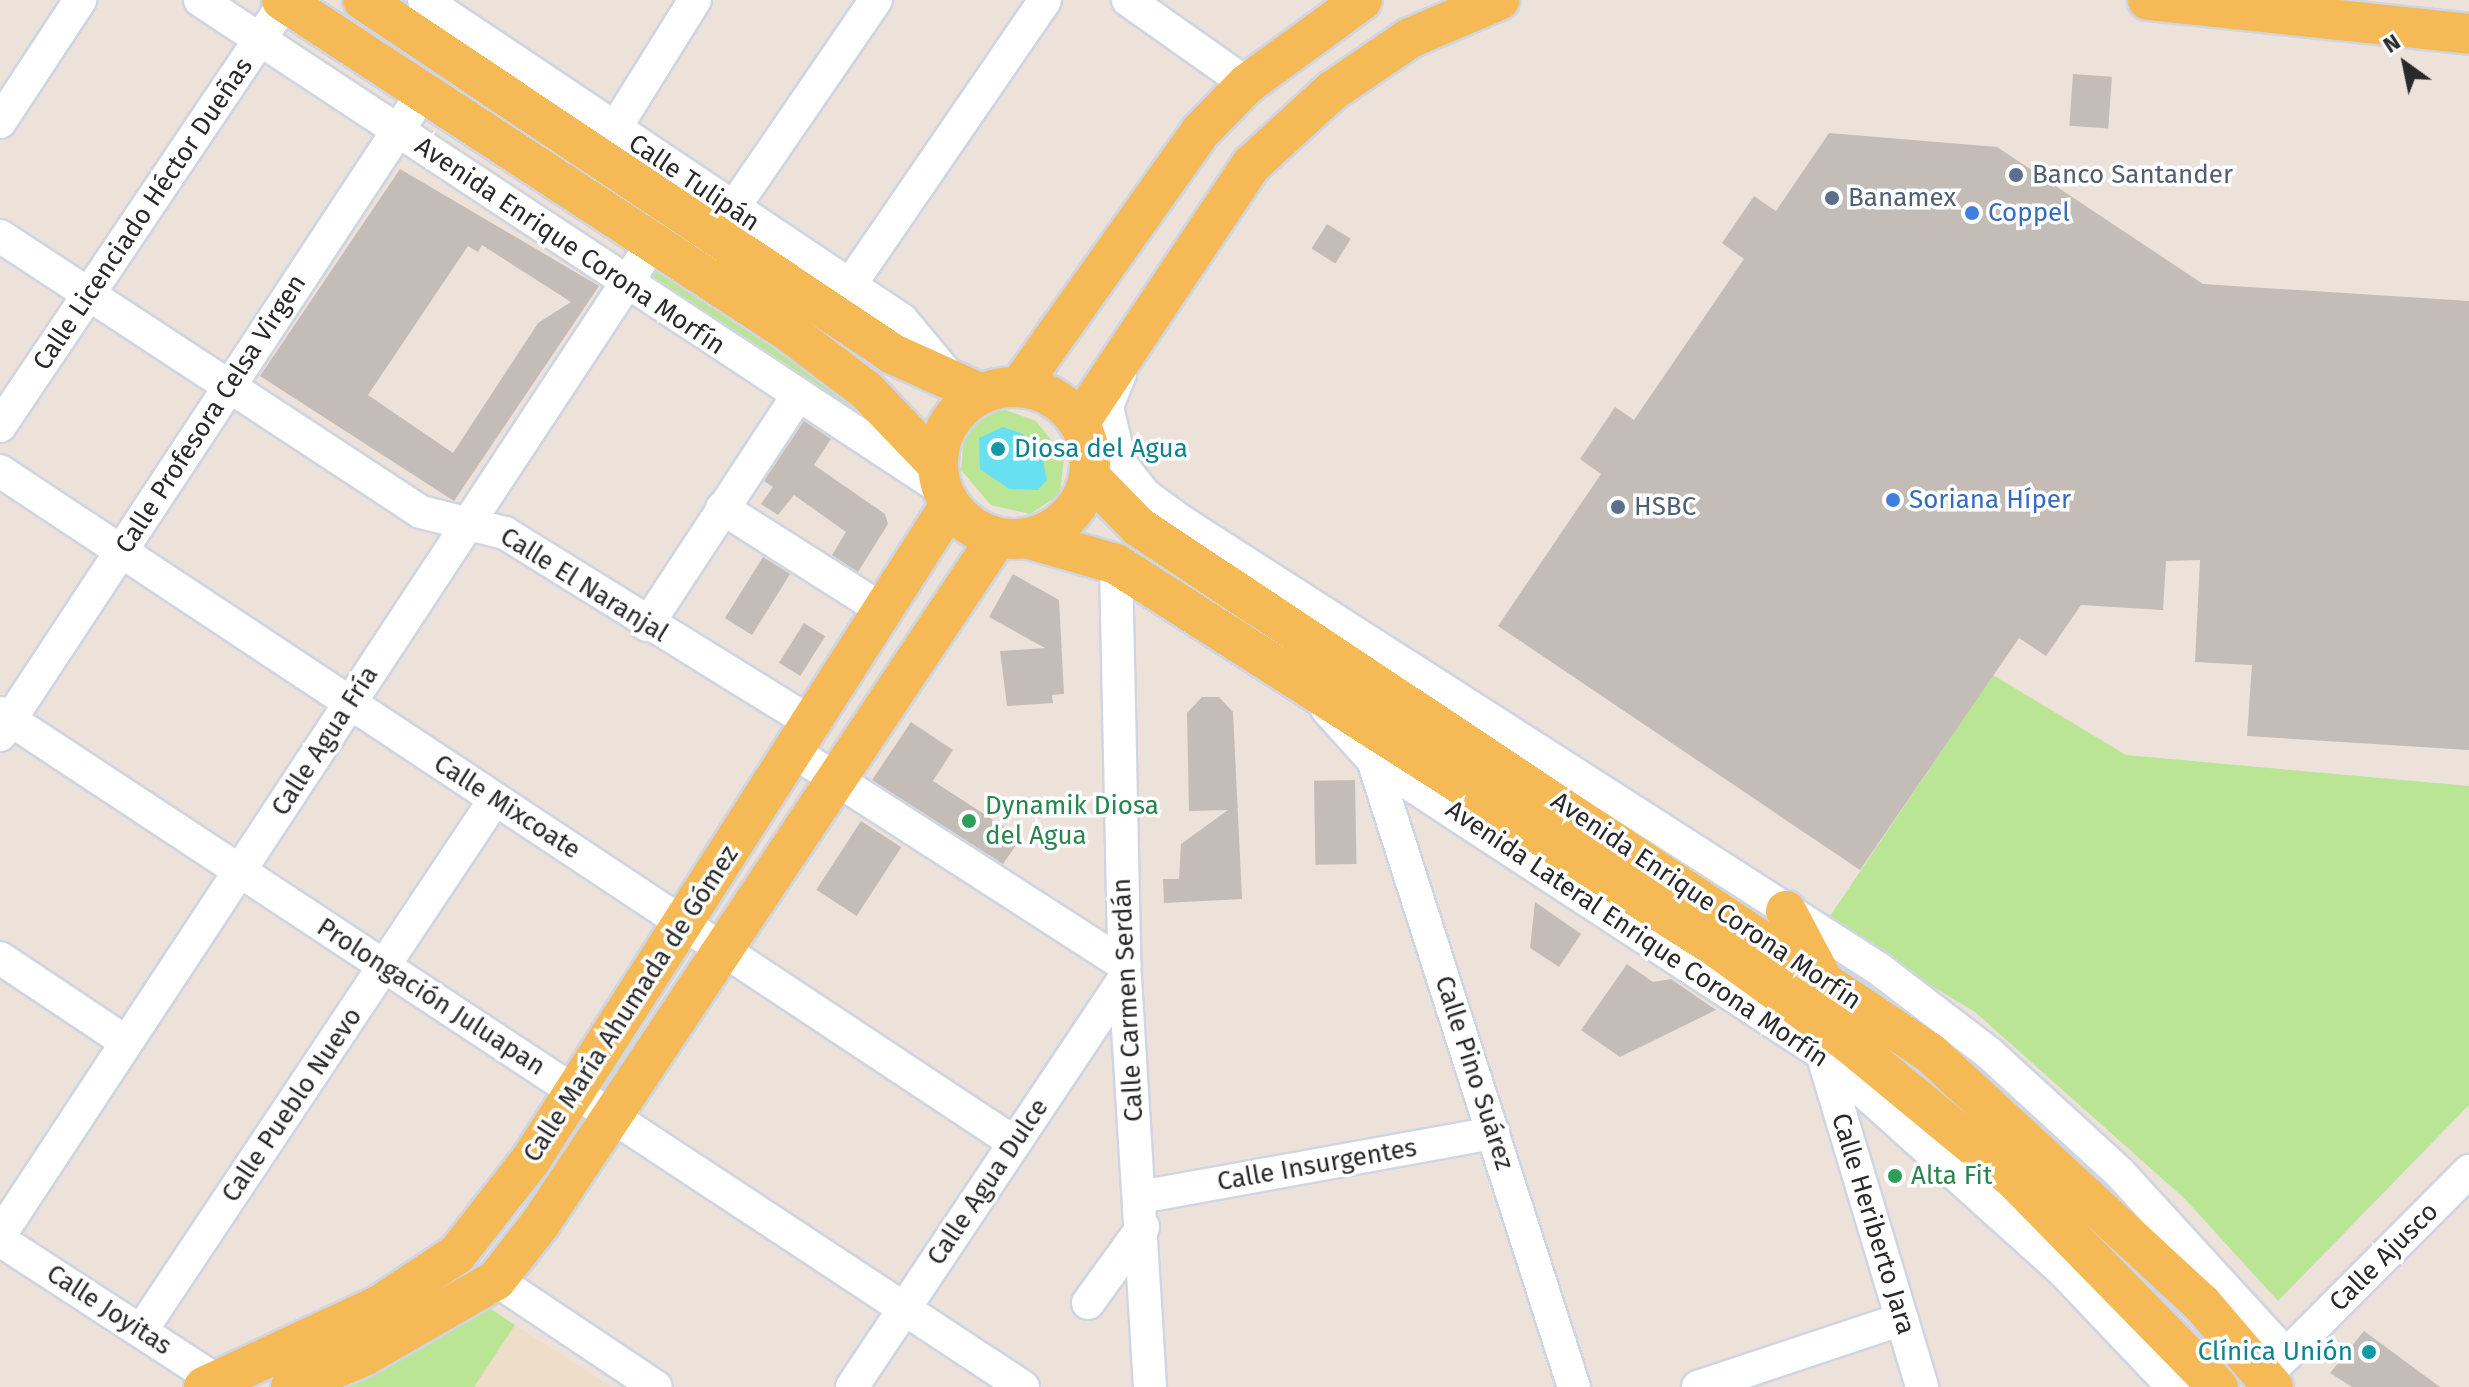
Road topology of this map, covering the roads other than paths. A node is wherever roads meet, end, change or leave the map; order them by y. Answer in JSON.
{"nodes":[{"id":1,"x":80,"y":0,"type":"edge"},
{"id":2,"x":200,"y":0,"type":"edge"},
{"id":3,"x":363,"y":0,"type":"edge"},
{"id":4,"x":424,"y":0,"type":"edge"},
{"id":5,"x":695,"y":0,"type":"edge"},
{"id":6,"x":876,"y":0,"type":"edge"},
{"id":7,"x":1045,"y":0,"type":"edge"},
{"id":8,"x":1128,"y":0,"type":"edge"},
{"id":9,"x":1362,"y":0,"type":"edge"},
{"id":10,"x":1499,"y":0,"type":"edge"},
{"id":11,"x":2148,"y":0,"type":"edge"},
{"id":12,"x":284,"y":1,"type":"edge"},
{"id":13,"x":2469,"y":34,"type":"edge"},
{"id":14,"x":260,"y":39,"type":"junction"},
{"id":15,"x":1247,"y":84,"type":"junction"},
{"id":16,"x":422,"y":94,"type":"junction"},
{"id":17,"x":0,"y":122,"type":"edge"},
{"id":18,"x":398,"y":130,"type":"junction"},
{"id":19,"x":614,"y":130,"type":"junction"},
{"id":20,"x":732,"y":210,"type":"junction"},
{"id":21,"x":0,"y":236,"type":"edge"},
{"id":22,"x":650,"y":247,"type":"junction"},
{"id":23,"x":625,"y":284,"type":"junction"},
{"id":24,"x":850,"y":285,"type":"junction"},
{"id":25,"x":90,"y":293,"type":"junction"},
{"id":26,"x":1137,"y":336,"type":"junction"},
{"id":27,"x":231,"y":384,"type":"junction"},
{"id":28,"x":984,"y":387,"type":"junction"},
{"id":29,"x":796,"y":398,"type":"junction"},
{"id":30,"x":1079,"y":423,"type":"junction"},
{"id":31,"x":0,"y":426,"type":"edge"},
{"id":32,"x":0,"y":471,"type":"edge"},
{"id":33,"x":1089,"y":476,"type":"junction"},
{"id":34,"x":943,"y":486,"type":"junction"},
{"id":35,"x":722,"y":508,"type":"junction"},
{"id":36,"x":469,"y":522,"type":"junction"},
{"id":37,"x":1182,"y":522,"type":"junction"},
{"id":38,"x":1139,"y":527,"type":"junction"},
{"id":39,"x":1012,"y":538,"type":"junction"},
{"id":40,"x":121,"y":551,"type":"junction"},
{"id":41,"x":1116,"y":564,"type":"junction"},
{"id":42,"x":884,"y":611,"type":"junction"},
{"id":43,"x":647,"y":625,"type":"junction"},
{"id":44,"x":1363,"y":638,"type":"junction"},
{"id":45,"x":1307,"y":640,"type":"junction"},
{"id":46,"x":1307,"y":686,"type":"junction"},
{"id":47,"x":350,"y":703,"type":"junction"},
{"id":48,"x":3,"y":723,"type":"edge"},
{"id":49,"x":803,"y":738,"type":"junction"},
{"id":50,"x":1373,"y":760,"type":"junction"},
{"id":51,"x":838,"y":780,"type":"junction"},
{"id":52,"x":495,"y":799,"type":"junction"},
{"id":53,"x":239,"y":871,"type":"junction"},
{"id":54,"x":1786,"y":911,"type":"junction"},
{"id":55,"x":684,"y":924,"type":"junction"},
{"id":56,"x":722,"y":949,"type":"junction"},
{"id":57,"x":384,"y":966,"type":"junction"},
{"id":58,"x":1124,"y":971,"type":"junction"},
{"id":59,"x":5,"y":972,"type":"edge"},
{"id":60,"x":1821,"y":976,"type":"junction"},
{"id":61,"x":1810,"y":1015,"type":"junction"},
{"id":62,"x":126,"y":1042,"type":"junction"},
{"id":63,"x":1821,"y":1053,"type":"junction"},
{"id":64,"x":574,"y":1092,"type":"junction"},
{"id":65,"x":612,"y":1117,"type":"junction"},
{"id":66,"x":1493,"y":1133,"type":"junction"},
{"id":67,"x":1015,"y":1143,"type":"junction"},
{"id":68,"x":2469,"y":1171,"type":"edge"},
{"id":69,"x":1142,"y":1212,"type":"junction"},
{"id":70,"x":0,"y":1237,"type":"edge"},
{"id":71,"x":496,"y":1280,"type":"junction"},
{"id":72,"x":1088,"y":1303,"type":"dead end"},
{"id":73,"x":904,"y":1309,"type":"junction"},
{"id":74,"x":1902,"y":1319,"type":"junction"},
{"id":75,"x":141,"y":1331,"type":"junction"},
{"id":76,"x":2275,"y":1373,"type":"edge"},
{"id":77,"x":210,"y":1384,"type":"edge"},
{"id":78,"x":291,"y":1387,"type":"edge"},
{"id":79,"x":656,"y":1387,"type":"edge"},
{"id":80,"x":852,"y":1387,"type":"edge"},
{"id":81,"x":1023,"y":1387,"type":"edge"},
{"id":82,"x":1150,"y":1387,"type":"edge"},
{"id":83,"x":1574,"y":1387,"type":"edge"},
{"id":84,"x":1698,"y":1387,"type":"edge"},
{"id":85,"x":1922,"y":1387,"type":"edge"},
{"id":86,"x":2173,"y":1387,"type":"edge"},
{"id":87,"x":2218,"y":1387,"type":"edge"}],
"edges":[{"from":1,"to":17,"type":"street"},
{"from":2,"to":14,"type":"street","name":"Avenida Enrique Corona Morfín"},
{"from":3,"to":28,"type":"main road"},
{"from":4,"to":19,"type":"street","name":"Calle Tulipán"},
{"from":5,"to":19,"type":"street"},
{"from":6,"to":20,"type":"street"},
{"from":7,"to":24,"type":"street"},
{"from":8,"to":15,"type":"street"},
{"from":9,"to":15,"type":"main road"},
{"from":10,"to":26,"type":"main road"},
{"from":11,"to":13,"type":"main road"},
{"from":12,"to":14,"type":"street","name":"Calle Licenciado Héctor Dueñas"},
{"from":12,"to":16,"type":"main road","name":"Avenida Enrique Corona Morfín"},
{"from":14,"to":18,"type":"street","name":"Avenida Enrique Corona Morfín"},
{"from":14,"to":25,"type":"street","name":"Calle Licenciado Héctor Dueñas"},
{"from":15,"to":28,"type":"main road"},
{"from":16,"to":18,"type":"street","name":"Calle Profesora Celsa Virgen"},
{"from":16,"to":22,"type":"main road","name":"Avenida Enrique Corona Morfín"},
{"from":18,"to":23,"type":"street","name":"Avenida Enrique Corona Morfín"},
{"from":18,"to":27,"type":"street","name":"Calle Profesora Celsa Virgen"},
{"from":19,"to":20,"type":"street","name":"Calle Tulipán"},
{"from":20,"to":24,"type":"street","name":"Calle Tulipán"},
{"from":21,"to":25,"type":"street","name":"Calle El Naranjal"},
{"from":22,"to":23,"type":"street","name":"Calle Agua Fría"},
{"from":22,"to":34,"type":"main road","name":"Avenida Enrique Corona Morfín"},
{"from":23,"to":29,"type":"street","name":"Avenida Enrique Corona Morfín"},
{"from":23,"to":36,"type":"street","name":"Calle Agua Fría"},
{"from":24,"to":28,"type":"street","name":"Calle Tulipán"},
{"from":25,"to":27,"type":"street","name":"Calle El Naranjal"},
{"from":25,"to":31,"type":"street","name":"Calle Licenciado Héctor Dueñas"},
{"from":26,"to":30,"type":"main road"},
{"from":26,"to":37,"type":"street"},
{"from":27,"to":36,"type":"street","name":"Calle El Naranjal"},
{"from":27,"to":40,"type":"street","name":"Calle Profesora Celsa Virgen"},
{"from":28,"to":30,"type":"main road"},
{"from":28,"to":34,"type":"main road"},
{"from":29,"to":34,"type":"street","name":"Avenida Enrique Corona Morfín"},
{"from":29,"to":35,"type":"street"},
{"from":30,"to":33,"type":"main road"},
{"from":32,"to":40,"type":"street","name":"Calle Mixcoate"},
{"from":33,"to":38,"type":"main road","name":"Avenida Enrique Corona Morfín"},
{"from":33,"to":39,"type":"main road"},
{"from":34,"to":39,"type":"main road","name":"Avenida Enrique Corona Morfín"},
{"from":34,"to":42,"type":"main road","name":"Calle María Ahumada de Gómez"},
{"from":35,"to":42,"type":"street"},
{"from":35,"to":43,"type":"street"},
{"from":36,"to":43,"type":"street","name":"Calle El Naranjal"},
{"from":36,"to":47,"type":"street","name":"Calle Agua Fría"},
{"from":37,"to":38,"type":"street"},
{"from":37,"to":44,"type":"street"},
{"from":38,"to":45,"type":"main road","name":"Avenida Enrique Corona Morfín"},
{"from":39,"to":41,"type":"main road","name":"Avenida Enrique Corona Morfín"},
{"from":39,"to":51,"type":"main road","name":"Calle María Ahumada de Gómez"},
{"from":40,"to":47,"type":"street","name":"Calle Mixcoate"},
{"from":40,"to":48,"type":"street","name":"Calle Profesora Celsa Virgen"},
{"from":41,"to":46,"type":"main road","name":"Avenida Enrique Corona Morfín"},
{"from":41,"to":58,"type":"street","name":"Calle Carmen Serdán"},
{"from":42,"to":49,"type":"main road","name":"Calle María Ahumada de Gómez"},
{"from":43,"to":49,"type":"street","name":"Calle El Naranjal"},
{"from":44,"to":45,"type":"main road"},
{"from":44,"to":54,"type":"street"},
{"from":45,"to":60,"type":"main road","name":"Avenida Enrique Corona Morfín"},
{"from":46,"to":50,"type":"street","name":"Avenida Lateral Enrique Corona Morfín"},
{"from":46,"to":61,"type":"main road","name":"Avenida Enrique Corona Morfín"},
{"from":47,"to":52,"type":"street","name":"Calle Mixcoate"},
{"from":47,"to":53,"type":"street","name":"Calle Agua Fría"},
{"from":48,"to":53,"type":"street","name":"Prolongación Juluapan"},
{"from":49,"to":51,"type":"street","name":"Calle El Naranjal"},
{"from":49,"to":55,"type":"main road","name":"Calle María Ahumada de Gómez"},
{"from":50,"to":63,"type":"street","name":"Avenida Lateral Enrique Corona Morfín"},
{"from":50,"to":66,"type":"street","name":"Calle Pino Suárez"},
{"from":51,"to":56,"type":"main road","name":"Calle María Ahumada de Gómez"},
{"from":51,"to":58,"type":"street","name":"Calle El Naranjal"},
{"from":52,"to":55,"type":"street","name":"Calle Mixcoate"},
{"from":52,"to":57,"type":"street","name":"Calle Pueblo Nuevo"},
{"from":53,"to":57,"type":"street","name":"Prolongación Juluapan"},
{"from":53,"to":62,"type":"street","name":"Calle Agua Fría"},
{"from":54,"to":60,"type":"main road"},
{"from":54,"to":76,"type":"street"},
{"from":55,"to":56,"type":"street","name":"Calle Mixcoate"},
{"from":55,"to":64,"type":"main road","name":"Calle María Ahumada de Gómez"},
{"from":56,"to":65,"type":"main road","name":"Calle María Ahumada de Gómez"},
{"from":56,"to":67,"type":"street","name":"Calle Mixcoate"},
{"from":57,"to":64,"type":"street","name":"Prolongación Juluapan"},
{"from":57,"to":75,"type":"street","name":"Calle Pueblo Nuevo"},
{"from":58,"to":67,"type":"street","name":"Calle Agua Dulce"},
{"from":58,"to":69,"type":"street","name":"Calle Carmen Serdán"},
{"from":59,"to":62,"type":"street"},
{"from":60,"to":76,"type":"main road","name":"Avenida Enrique Corona Morfín"},
{"from":61,"to":63,"type":"street","name":"Calle Heriberto Jara"},
{"from":61,"to":87,"type":"main road","name":"Avenida Enrique Corona Morfín"},
{"from":62,"to":70,"type":"street","name":"Calle Agua Fría"},
{"from":63,"to":74,"type":"street","name":"Calle Heriberto Jara"},
{"from":63,"to":86,"type":"street","name":"Avenida Lateral Enrique Corona Morfín"},
{"from":64,"to":65,"type":"street","name":"Prolongación Juluapan"},
{"from":64,"to":77,"type":"main road","name":"Calle María Ahumada de Gómez"},
{"from":65,"to":71,"type":"main road","name":"Calle María Ahumada de Gómez"},
{"from":65,"to":73,"type":"street","name":"Prolongación Juluapan"},
{"from":66,"to":69,"type":"street","name":"Calle Insurgentes"},
{"from":66,"to":83,"type":"street","name":"Calle Pino Suárez"},
{"from":67,"to":73,"type":"street","name":"Calle Agua Dulce"},
{"from":68,"to":76,"type":"street","name":"Calle Ajusco"},
{"from":69,"to":72,"type":"street"},
{"from":69,"to":82,"type":"street","name":"Calle Carmen Serdán"},
{"from":70,"to":75,"type":"street","name":"Calle Joyitas"},
{"from":71,"to":78,"type":"main road","name":"Calle María Ahumada de Gómez"},
{"from":71,"to":79,"type":"street"},
{"from":73,"to":80,"type":"street","name":"Calle Agua Dulce"},
{"from":73,"to":81,"type":"street","name":"Prolongación Juluapan"},
{"from":74,"to":84,"type":"street"},
{"from":74,"to":85,"type":"street","name":"Calle Heriberto Jara"},
{"from":75,"to":77,"type":"street","name":"Calle Joyitas"}]}
